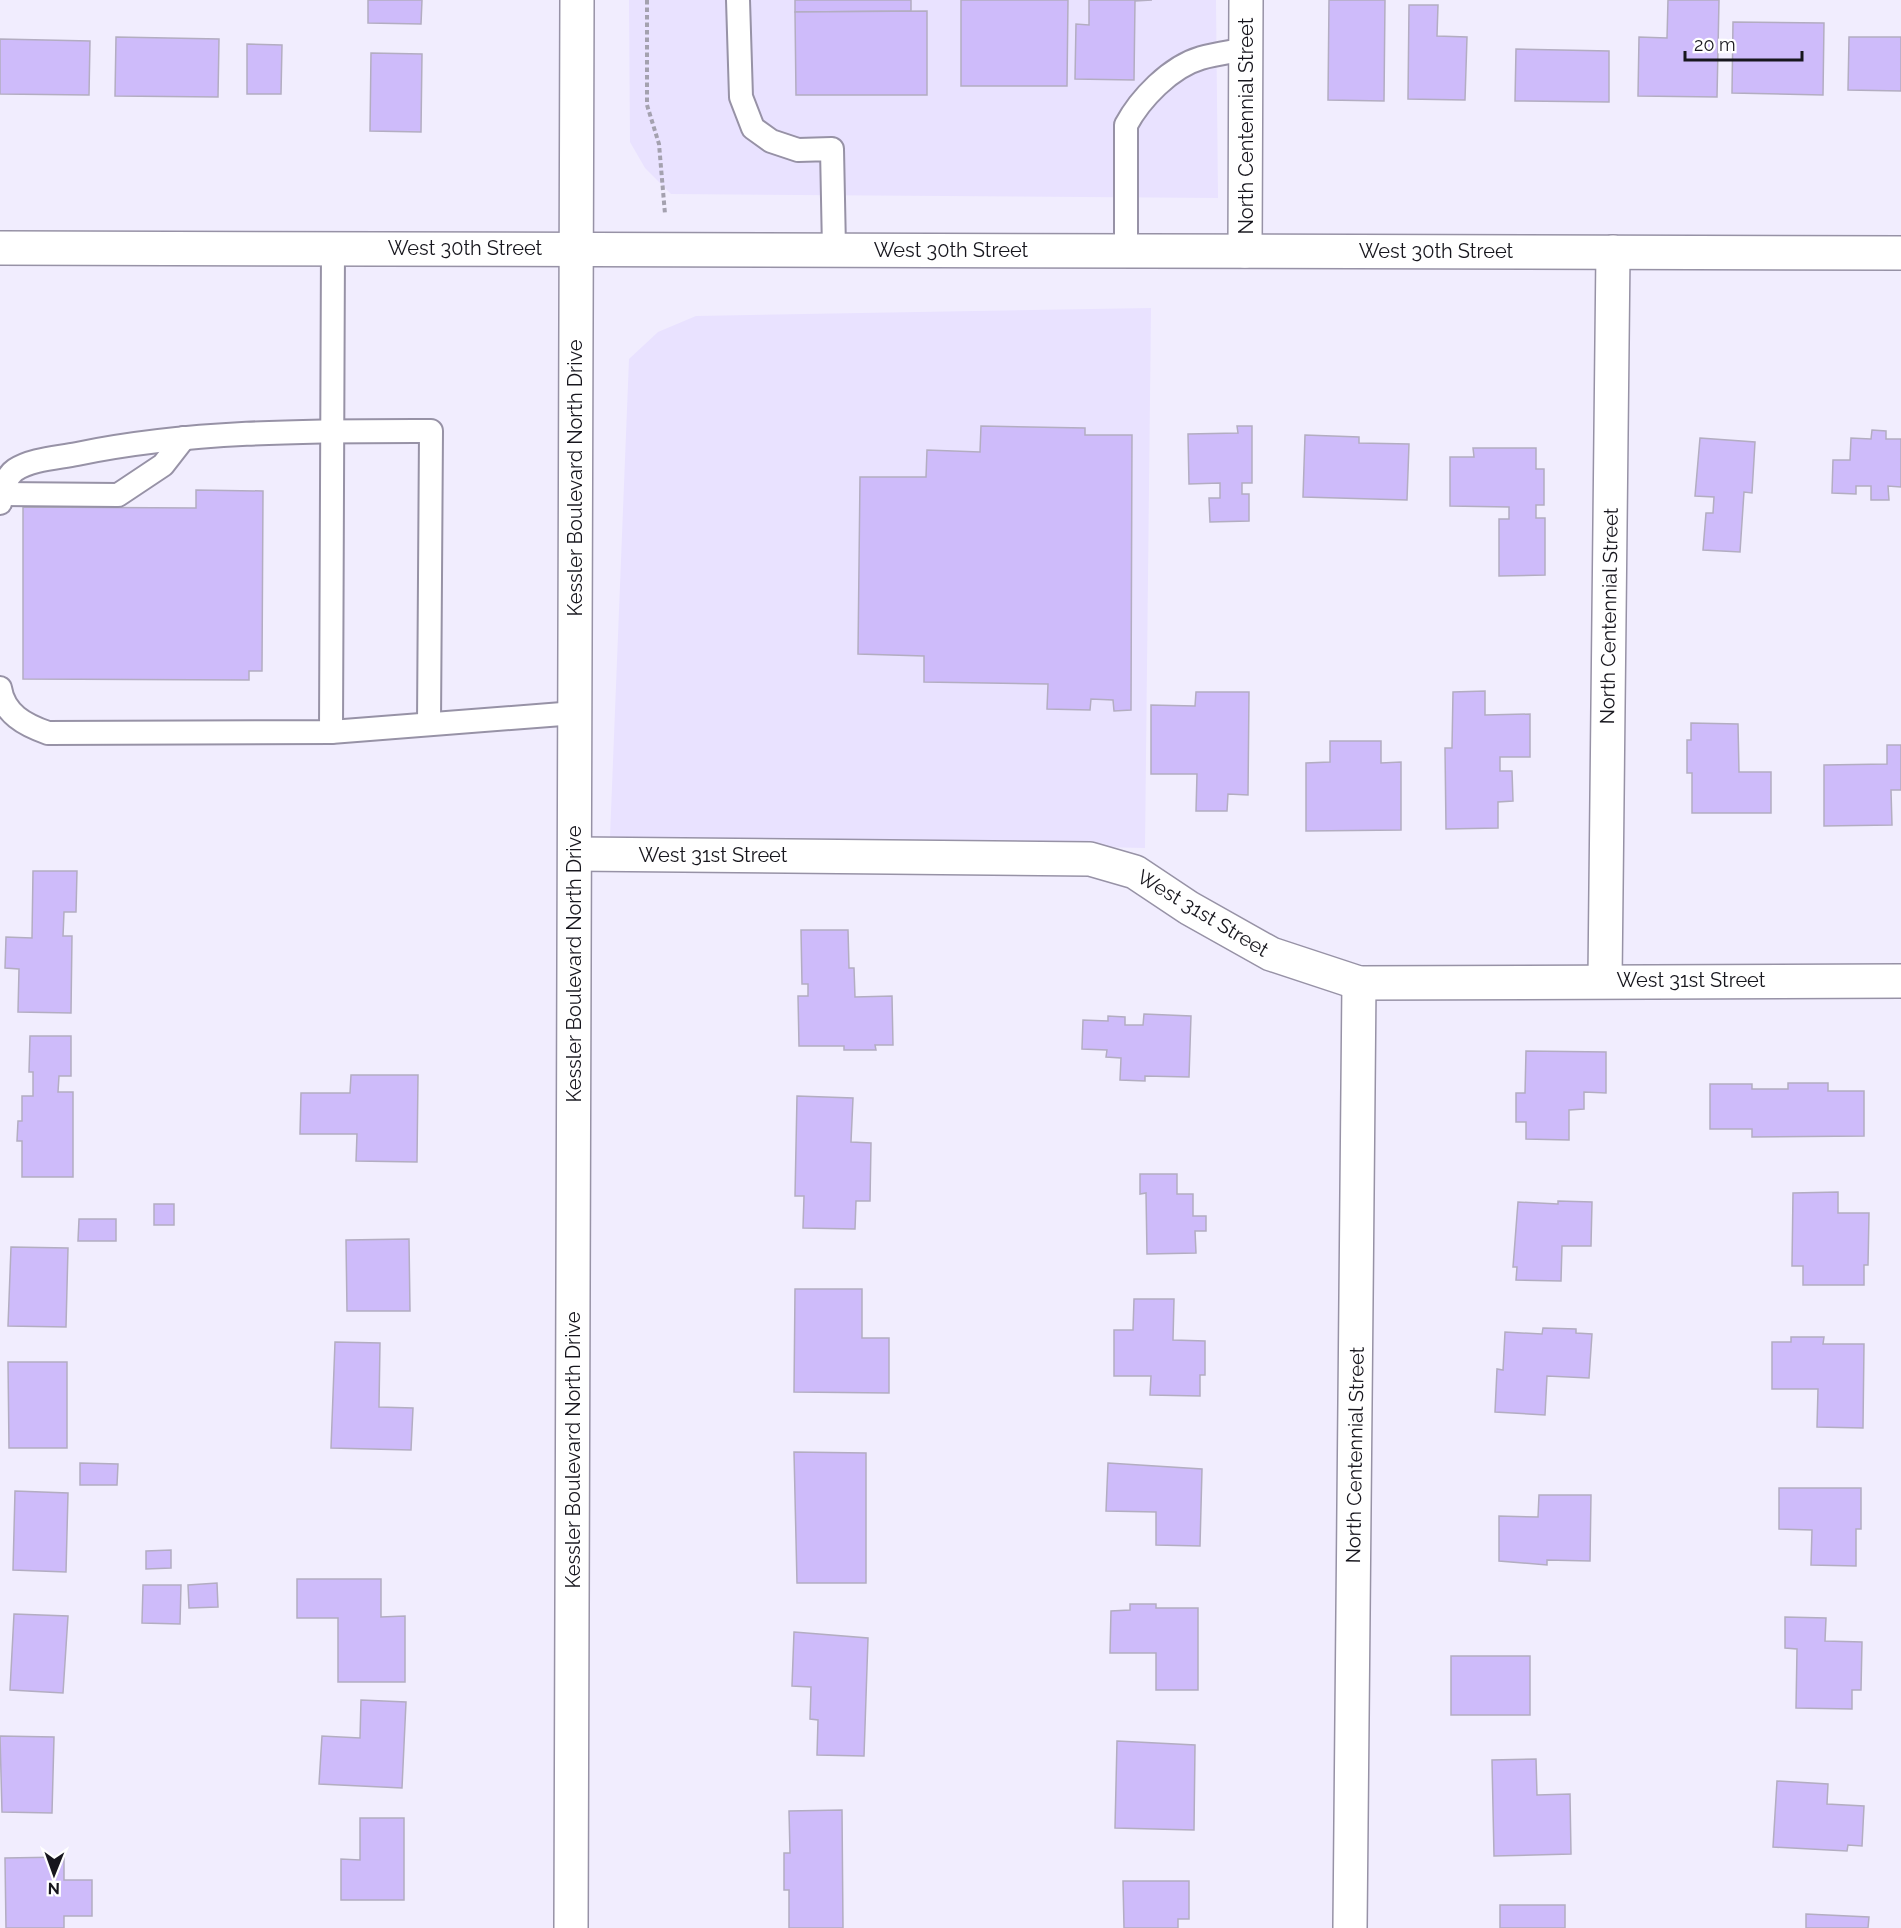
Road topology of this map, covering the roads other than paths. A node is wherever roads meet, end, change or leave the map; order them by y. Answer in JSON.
{"nodes":[{"id":1,"x":577,"y":0,"type":"edge"},
{"id":2,"x":738,"y":0,"type":"edge"},
{"id":3,"x":1246,"y":0,"type":"edge"},
{"id":4,"x":1246,"y":49,"type":"junction"},
{"id":5,"x":0,"y":248,"type":"edge"},
{"id":6,"x":333,"y":248,"type":"junction"},
{"id":7,"x":576,"y":248,"type":"junction"},
{"id":8,"x":834,"y":249,"type":"junction"},
{"id":9,"x":1126,"y":250,"type":"junction"},
{"id":10,"x":1245,"y":251,"type":"junction"},
{"id":11,"x":1613,"y":252,"type":"junction"},
{"id":12,"x":1901,"y":253,"type":"edge"},
{"id":13,"x":330,"y":431,"type":"junction"},
{"id":14,"x":184,"y":438,"type":"junction"},
{"id":15,"x":1,"y":498,"type":"edge"},
{"id":16,"x":0,"y":688,"type":"edge"},
{"id":17,"x":575,"y":713,"type":"junction"},
{"id":18,"x":429,"y":724,"type":"junction"},
{"id":19,"x":331,"y":732,"type":"junction"},
{"id":20,"x":574,"y":854,"type":"junction"},
{"id":21,"x":1605,"y":980,"type":"junction"},
{"id":22,"x":1901,"y":981,"type":"edge"},
{"id":23,"x":1359,"y":983,"type":"junction"},
{"id":24,"x":571,"y":1928,"type":"edge"},
{"id":25,"x":1350,"y":1928,"type":"edge"}],
"edges":[{"from":1,"to":7,"type":"main road","name":"Kessler Boulevard North Drive"},
{"from":2,"to":8,"type":"lane"},
{"from":3,"to":4,"type":"main road","name":"North Centennial Street"},
{"from":4,"to":9,"type":"lane"},
{"from":4,"to":10,"type":"main road","name":"North Centennial Street"},
{"from":5,"to":6,"type":"main road","name":"West 30th Street"},
{"from":6,"to":7,"type":"main road","name":"West 30th Street"},
{"from":6,"to":13,"type":"lane"},
{"from":7,"to":8,"type":"main road","name":"West 30th Street"},
{"from":7,"to":17,"type":"main road","name":"Kessler Boulevard North Drive"},
{"from":8,"to":9,"type":"main road","name":"West 30th Street"},
{"from":9,"to":10,"type":"main road","name":"West 30th Street"},
{"from":10,"to":11,"type":"main road","name":"West 30th Street"},
{"from":11,"to":12,"type":"main road","name":"West 30th Street"},
{"from":11,"to":21,"type":"main road","name":"North Centennial Street"},
{"from":13,"to":14,"type":"lane"},
{"from":13,"to":18,"type":"lane"},
{"from":13,"to":19,"type":"lane"},
{"from":14,"to":15,"type":"lane"},
{"from":14,"to":15,"type":"lane"},
{"from":16,"to":19,"type":"lane"},
{"from":17,"to":18,"type":"lane"},
{"from":17,"to":20,"type":"main road","name":"Kessler Boulevard North Drive"},
{"from":18,"to":19,"type":"lane"},
{"from":20,"to":23,"type":"main road","name":"West 31st Street"},
{"from":20,"to":24,"type":"main road","name":"Kessler Boulevard North Drive"},
{"from":21,"to":22,"type":"main road","name":"West 31st Street"},
{"from":21,"to":23,"type":"main road","name":"West 31st Street"},
{"from":23,"to":25,"type":"main road","name":"North Centennial Street"}]}
